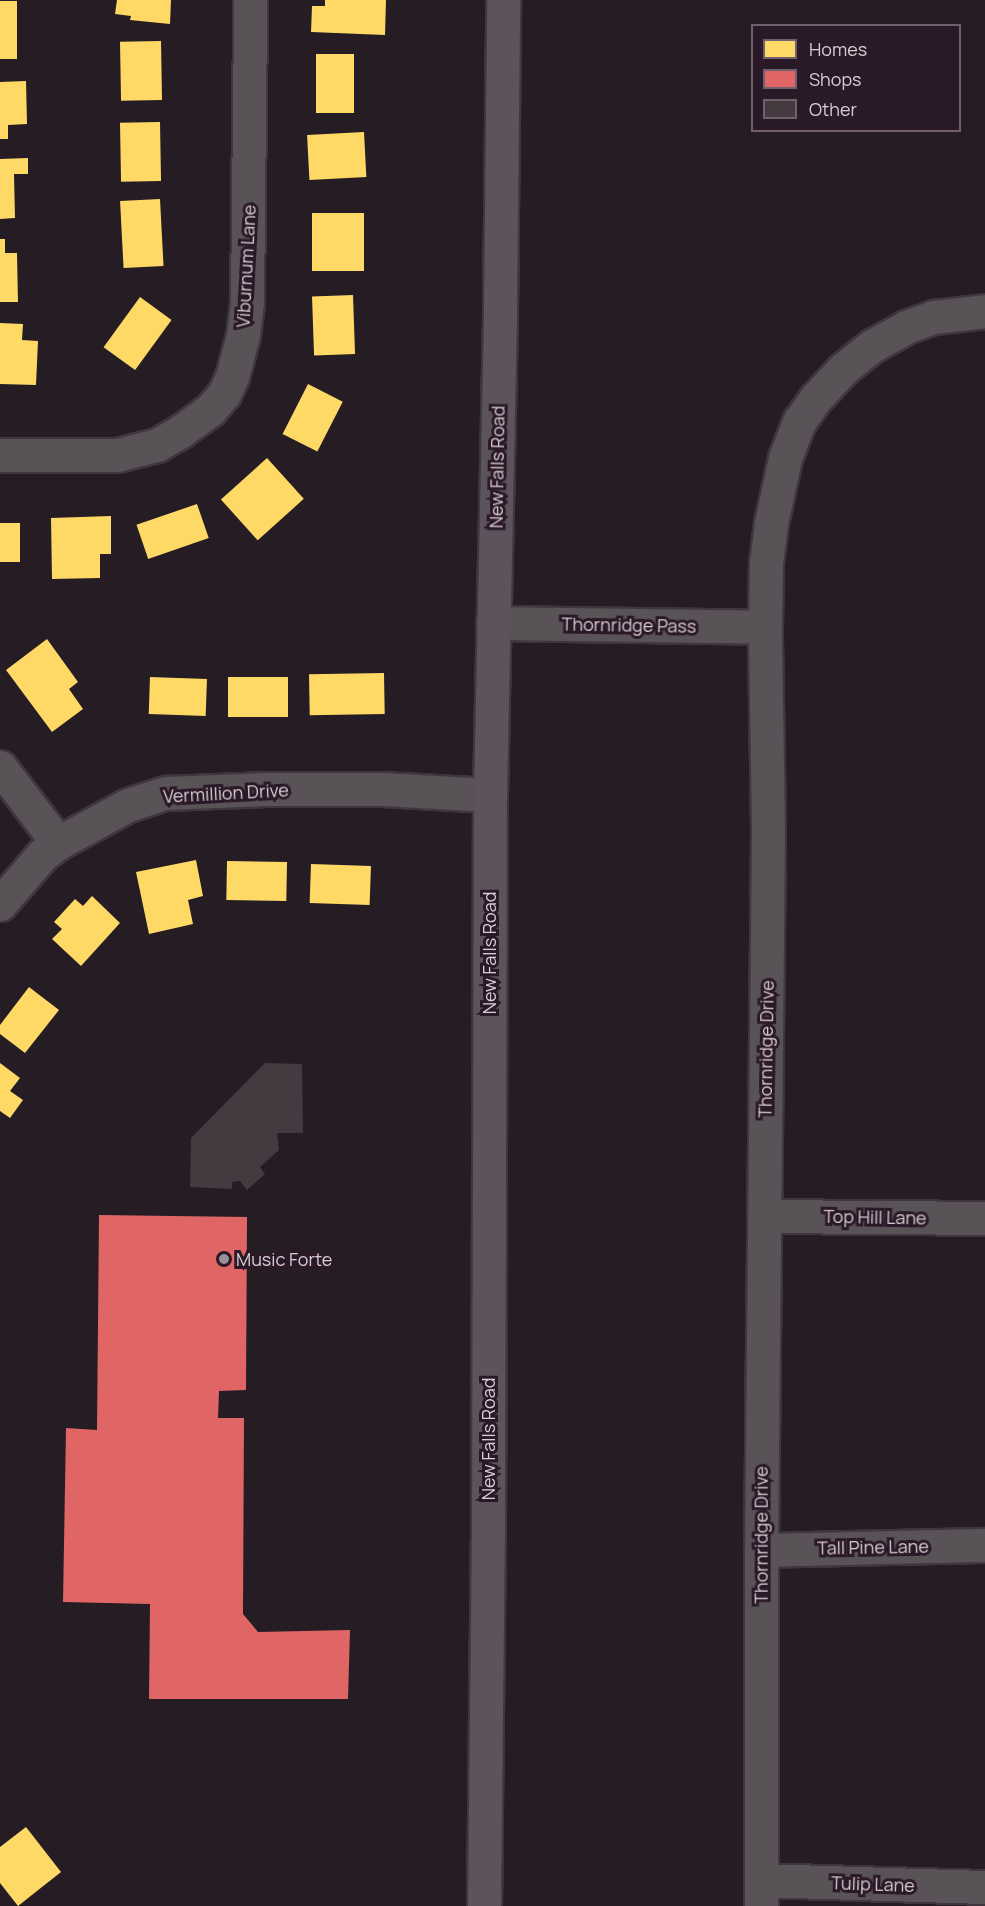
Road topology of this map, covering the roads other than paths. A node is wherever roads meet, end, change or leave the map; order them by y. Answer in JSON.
{"nodes":[{"id":1,"x":250,"y":0,"type":"edge"},
{"id":2,"x":503,"y":0,"type":"edge"},
{"id":3,"x":985,"y":311,"type":"edge"},
{"id":4,"x":0,"y":456,"type":"edge"},
{"id":5,"x":493,"y":623,"type":"junction"},
{"id":6,"x":765,"y":627,"type":"junction"},
{"id":7,"x":0,"y":767,"type":"edge"},
{"id":8,"x":490,"y":795,"type":"junction"},
{"id":9,"x":58,"y":843,"type":"junction"},
{"id":10,"x":0,"y":904,"type":"edge"},
{"id":11,"x":764,"y":1216,"type":"junction"},
{"id":12,"x":985,"y":1218,"type":"edge"},
{"id":13,"x":985,"y":1545,"type":"edge"},
{"id":14,"x":760,"y":1550,"type":"junction"},
{"id":15,"x":985,"y":1887,"type":"edge"},
{"id":16,"x":761,"y":1893,"type":"edge"},
{"id":17,"x":484,"y":1906,"type":"edge"}],
"edges":[{"from":1,"to":4,"type":"street","name":"Viburnum Lane"},
{"from":2,"to":5,"type":"main road","name":"New Falls Road"},
{"from":3,"to":6,"type":"street","name":"Thornridge Drive"},
{"from":5,"to":6,"type":"street","name":"Thornridge Pass"},
{"from":5,"to":8,"type":"main road","name":"New Falls Road"},
{"from":6,"to":11,"type":"street","name":"Thornridge Drive"},
{"from":7,"to":9,"type":"street"},
{"from":8,"to":9,"type":"street","name":"Vermillion Drive"},
{"from":8,"to":17,"type":"main road","name":"New Falls Road"},
{"from":9,"to":10,"type":"street","name":"Vermillion Drive"},
{"from":11,"to":12,"type":"street","name":"Top Hill Lane"},
{"from":11,"to":14,"type":"street","name":"Thornridge Drive"},
{"from":13,"to":14,"type":"street","name":"Tall Pine Lane"},
{"from":14,"to":16,"type":"street","name":"Thornridge Drive"},
{"from":15,"to":16,"type":"street","name":"Tulip Lane"}]}
